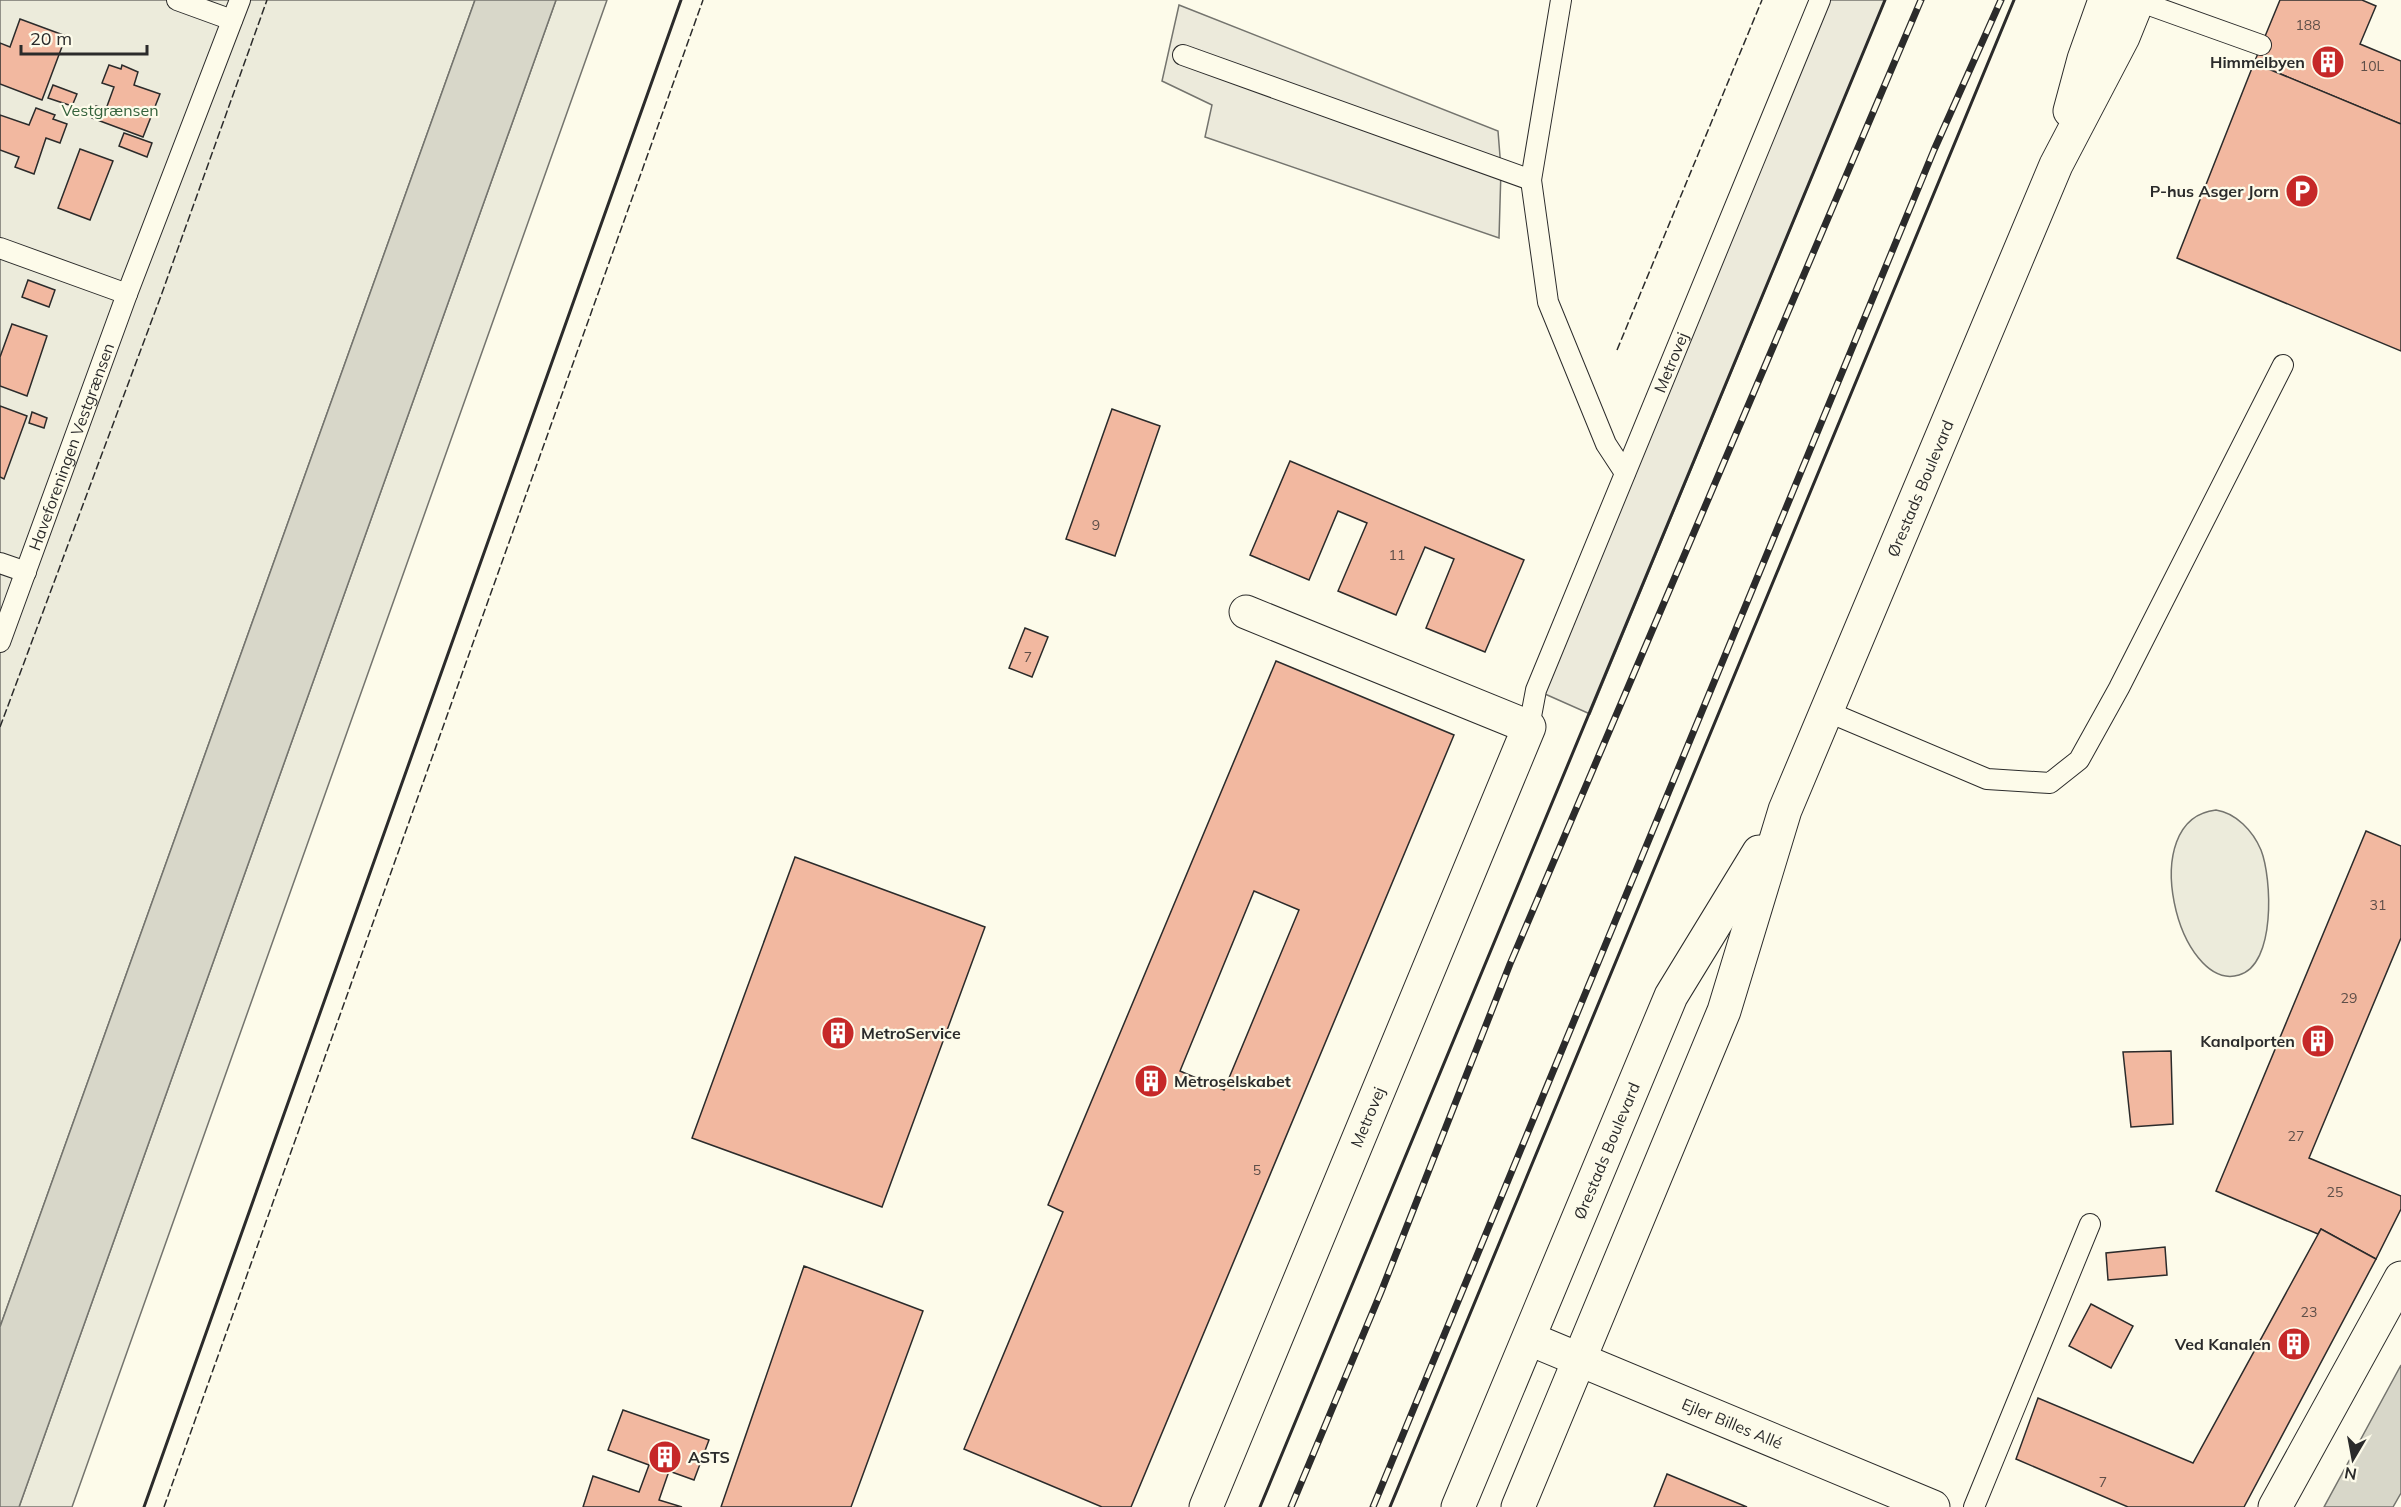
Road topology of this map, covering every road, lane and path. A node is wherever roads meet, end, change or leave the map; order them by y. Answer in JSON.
{"nodes":[{"id":1,"x":177,"y":0,"type":"edge"},
{"id":2,"x":240,"y":0,"type":"edge"},
{"id":3,"x":1561,"y":0,"type":"edge"},
{"id":4,"x":1820,"y":0,"type":"edge"},
{"id":5,"x":2105,"y":0,"type":"edge"},
{"id":6,"x":2138,"y":0,"type":"edge"},
{"id":7,"x":232,"y":20,"type":"junction"},
{"id":8,"x":2261,"y":45,"type":"dead end"},
{"id":9,"x":1183,"y":55,"type":"dead end"},
{"id":10,"x":2056,"y":165,"type":"junction"},
{"id":11,"x":1531,"y":180,"type":"junction"},
{"id":12,"x":0,"y":248,"type":"edge"},
{"id":13,"x":127,"y":294,"type":"junction"},
{"id":14,"x":2283,"y":365,"type":"dead end"},
{"id":15,"x":1625,"y":473,"type":"junction"},
{"id":16,"x":0,"y":563,"type":"edge"},
{"id":17,"x":26,"y":572,"type":"junction"},
{"id":18,"x":1246,"y":612,"type":"dead end"},
{"id":19,"x":0,"y":642,"type":"edge"},
{"id":20,"x":1826,"y":711,"type":"junction"},
{"id":21,"x":1530,"y":727,"type":"junction"},
{"id":22,"x":1785,"y":810,"type":"junction"},
{"id":23,"x":2090,"y":1224,"type":"dead end"},
{"id":24,"x":2401,"y":1278,"type":"edge"},
{"id":25,"x":1530,"y":1339,"type":"junction"},
{"id":26,"x":1579,"y":1360,"type":"junction"},
{"id":27,"x":1206,"y":1507,"type":"edge"},
{"id":28,"x":1458,"y":1507,"type":"edge"},
{"id":29,"x":1518,"y":1507,"type":"edge"},
{"id":30,"x":1933,"y":1507,"type":"edge"},
{"id":31,"x":1974,"y":1507,"type":"edge"},
{"id":32,"x":2275,"y":1507,"type":"edge"}],
"edges":[{"from":1,"to":7,"type":"lane"},
{"from":2,"to":7,"type":"lane","name":"Haveforeningen Vestgrænsen"},
{"from":3,"to":11,"type":"lane"},
{"from":4,"to":15,"type":"lane","name":"Metrovej"},
{"from":5,"to":10,"type":"street","name":"Ørestads Boulevard"},
{"from":6,"to":8,"type":"lane"},
{"from":6,"to":10,"type":"street","name":"Ørestads Boulevard"},
{"from":7,"to":13,"type":"lane","name":"Haveforeningen Vestgrænsen"},
{"from":9,"to":11,"type":"lane"},
{"from":10,"to":20,"type":"street","name":"Ørestads Boulevard"},
{"from":11,"to":15,"type":"lane"},
{"from":12,"to":13,"type":"lane"},
{"from":13,"to":17,"type":"lane","name":"Haveforeningen Vestgrænsen"},
{"from":14,"to":20,"type":"lane"},
{"from":15,"to":21,"type":"lane","name":"Metrovej"},
{"from":16,"to":17,"type":"lane"},
{"from":17,"to":19,"type":"lane","name":"Haveforeningen Vestgrænsen"},
{"from":18,"to":21,"type":"street"},
{"from":20,"to":22,"type":"street","name":"Ørestads Boulevard"},
{"from":21,"to":27,"type":"street","name":"Metrovej"},
{"from":22,"to":25,"type":"street","name":"Ørestads Boulevard"},
{"from":22,"to":26,"type":"street","name":"Ørestads Boulevard"},
{"from":23,"to":31,"type":"lane"},
{"from":24,"to":32,"type":"street"},
{"from":25,"to":26,"type":"street","name":"Ejler Billes Allé"},
{"from":25,"to":28,"type":"street","name":"Ørestads Boulevard"},
{"from":26,"to":29,"type":"street","name":"Ørestads Boulevard"},
{"from":26,"to":30,"type":"street","name":"Ejler Billes Allé"}]}
